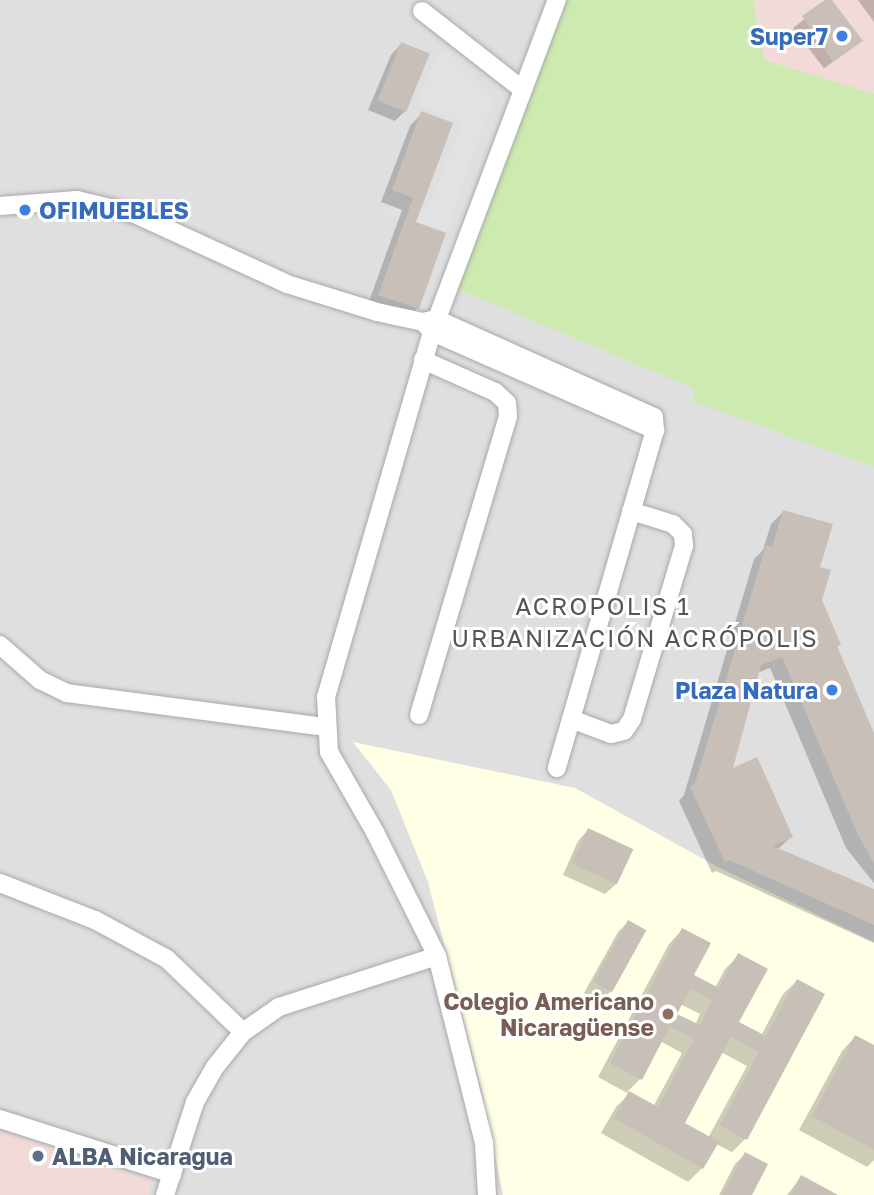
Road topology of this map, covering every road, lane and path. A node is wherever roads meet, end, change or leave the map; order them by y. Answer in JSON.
{"nodes":[{"id":1,"x":557,"y":0,"type":"edge"},
{"id":2,"x":422,"y":11,"type":"dead end"},
{"id":3,"x":522,"y":89,"type":"junction"},
{"id":4,"x":0,"y":206,"type":"edge"},
{"id":5,"x":430,"y":324,"type":"junction"},
{"id":6,"x":423,"y":360,"type":"junction"},
{"id":7,"x":631,"y":511,"type":"junction"},
{"id":8,"x":0,"y":645,"type":"edge"},
{"id":9,"x":419,"y":715,"type":"dead end"},
{"id":10,"x":571,"y":719,"type":"junction"},
{"id":11,"x":325,"y":727,"type":"junction"},
{"id":12,"x":558,"y":768,"type":"dead end"},
{"id":13,"x":0,"y":883,"type":"edge"},
{"id":14,"x":437,"y":956,"type":"junction"},
{"id":15,"x":243,"y":1032,"type":"junction"},
{"id":16,"x":0,"y":1119,"type":"edge"},
{"id":17,"x":172,"y":1174,"type":"junction"},
{"id":18,"x":165,"y":1195,"type":"edge"},
{"id":19,"x":487,"y":1195,"type":"edge"}],
"edges":[{"from":1,"to":3,"type":"street"},
{"from":2,"to":3,"type":"street"},
{"from":3,"to":5,"type":"street"},
{"from":4,"to":5,"type":"street"},
{"from":5,"to":6,"type":"street"},
{"from":5,"to":7,"type":"street"},
{"from":6,"to":9,"type":"street"},
{"from":6,"to":11,"type":"street"},
{"from":7,"to":10,"type":"street"},
{"from":7,"to":10,"type":"street"},
{"from":8,"to":11,"type":"street"},
{"from":10,"to":12,"type":"street"},
{"from":11,"to":14,"type":"street"},
{"from":13,"to":15,"type":"street"},
{"from":14,"to":15,"type":"street"},
{"from":14,"to":19,"type":"street"},
{"from":15,"to":17,"type":"street"},
{"from":16,"to":17,"type":"street"},
{"from":17,"to":18,"type":"street"}]}
